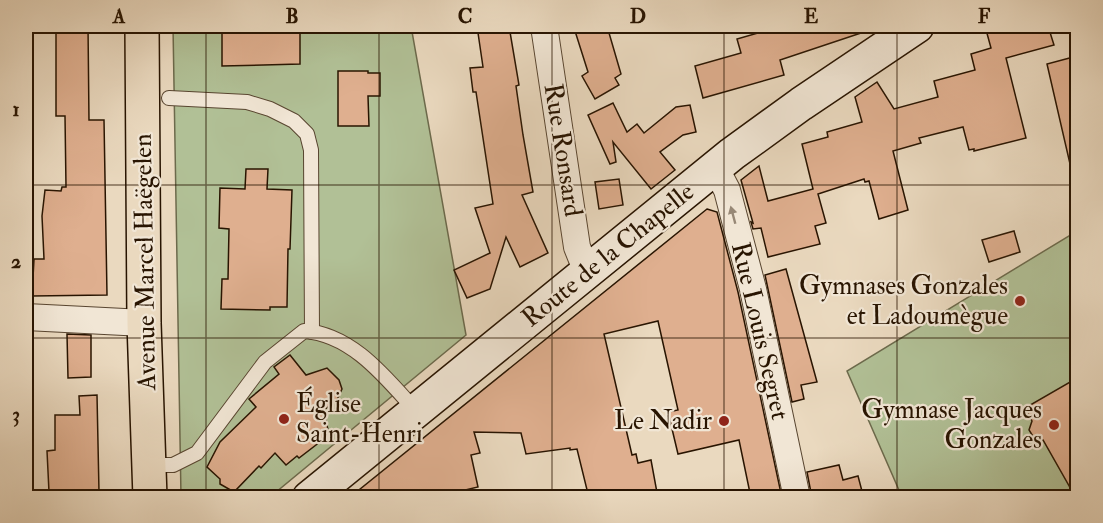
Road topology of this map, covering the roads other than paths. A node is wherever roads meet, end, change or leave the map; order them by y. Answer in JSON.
{"nodes":[{"id":1,"x":142,"y":26,"type":"edge"},
{"id":2,"x":544,"y":26,"type":"edge"},
{"id":3,"x":917,"y":26,"type":"edge"},
{"id":4,"x":170,"y":98,"type":"dead end"},
{"id":5,"x":715,"y":167,"type":"junction"},
{"id":6,"x":587,"y":272,"type":"junction"},
{"id":7,"x":26,"y":317,"type":"edge"},
{"id":8,"x":144,"y":323,"type":"junction"},
{"id":9,"x":312,"y":332,"type":"junction"},
{"id":10,"x":416,"y":411,"type":"junction"},
{"id":11,"x":149,"y":465,"type":"junction"},
{"id":12,"x":150,"y":498,"type":"edge"},
{"id":13,"x":309,"y":498,"type":"edge"},
{"id":14,"x":797,"y":498,"type":"edge"}],
"edges":[{"from":1,"to":8,"type":"main road","name":"Avenue Marcel Haëgelen"},
{"from":2,"to":6,"type":"street","name":"Rue Ronsard"},
{"from":3,"to":5,"type":"main road","name":"Route de la Chapelle"},
{"from":4,"to":9,"type":"lane"},
{"from":5,"to":6,"type":"main road","name":"Route de la Chapelle"},
{"from":14,"to":5,"type":"street","name":"Rue Louis Segret","one_way":true},
{"from":6,"to":10,"type":"main road","name":"Route de la Chapelle"},
{"from":7,"to":8,"type":"street"},
{"from":8,"to":11,"type":"main road","name":"Avenue Marcel Haëgelen"},
{"from":9,"to":10,"type":"lane"},
{"from":9,"to":11,"type":"lane"},
{"from":10,"to":13,"type":"main road","name":"Route de la Chapelle"},
{"from":11,"to":12,"type":"main road","name":"Avenue Marcel Haëgelen"}]}
